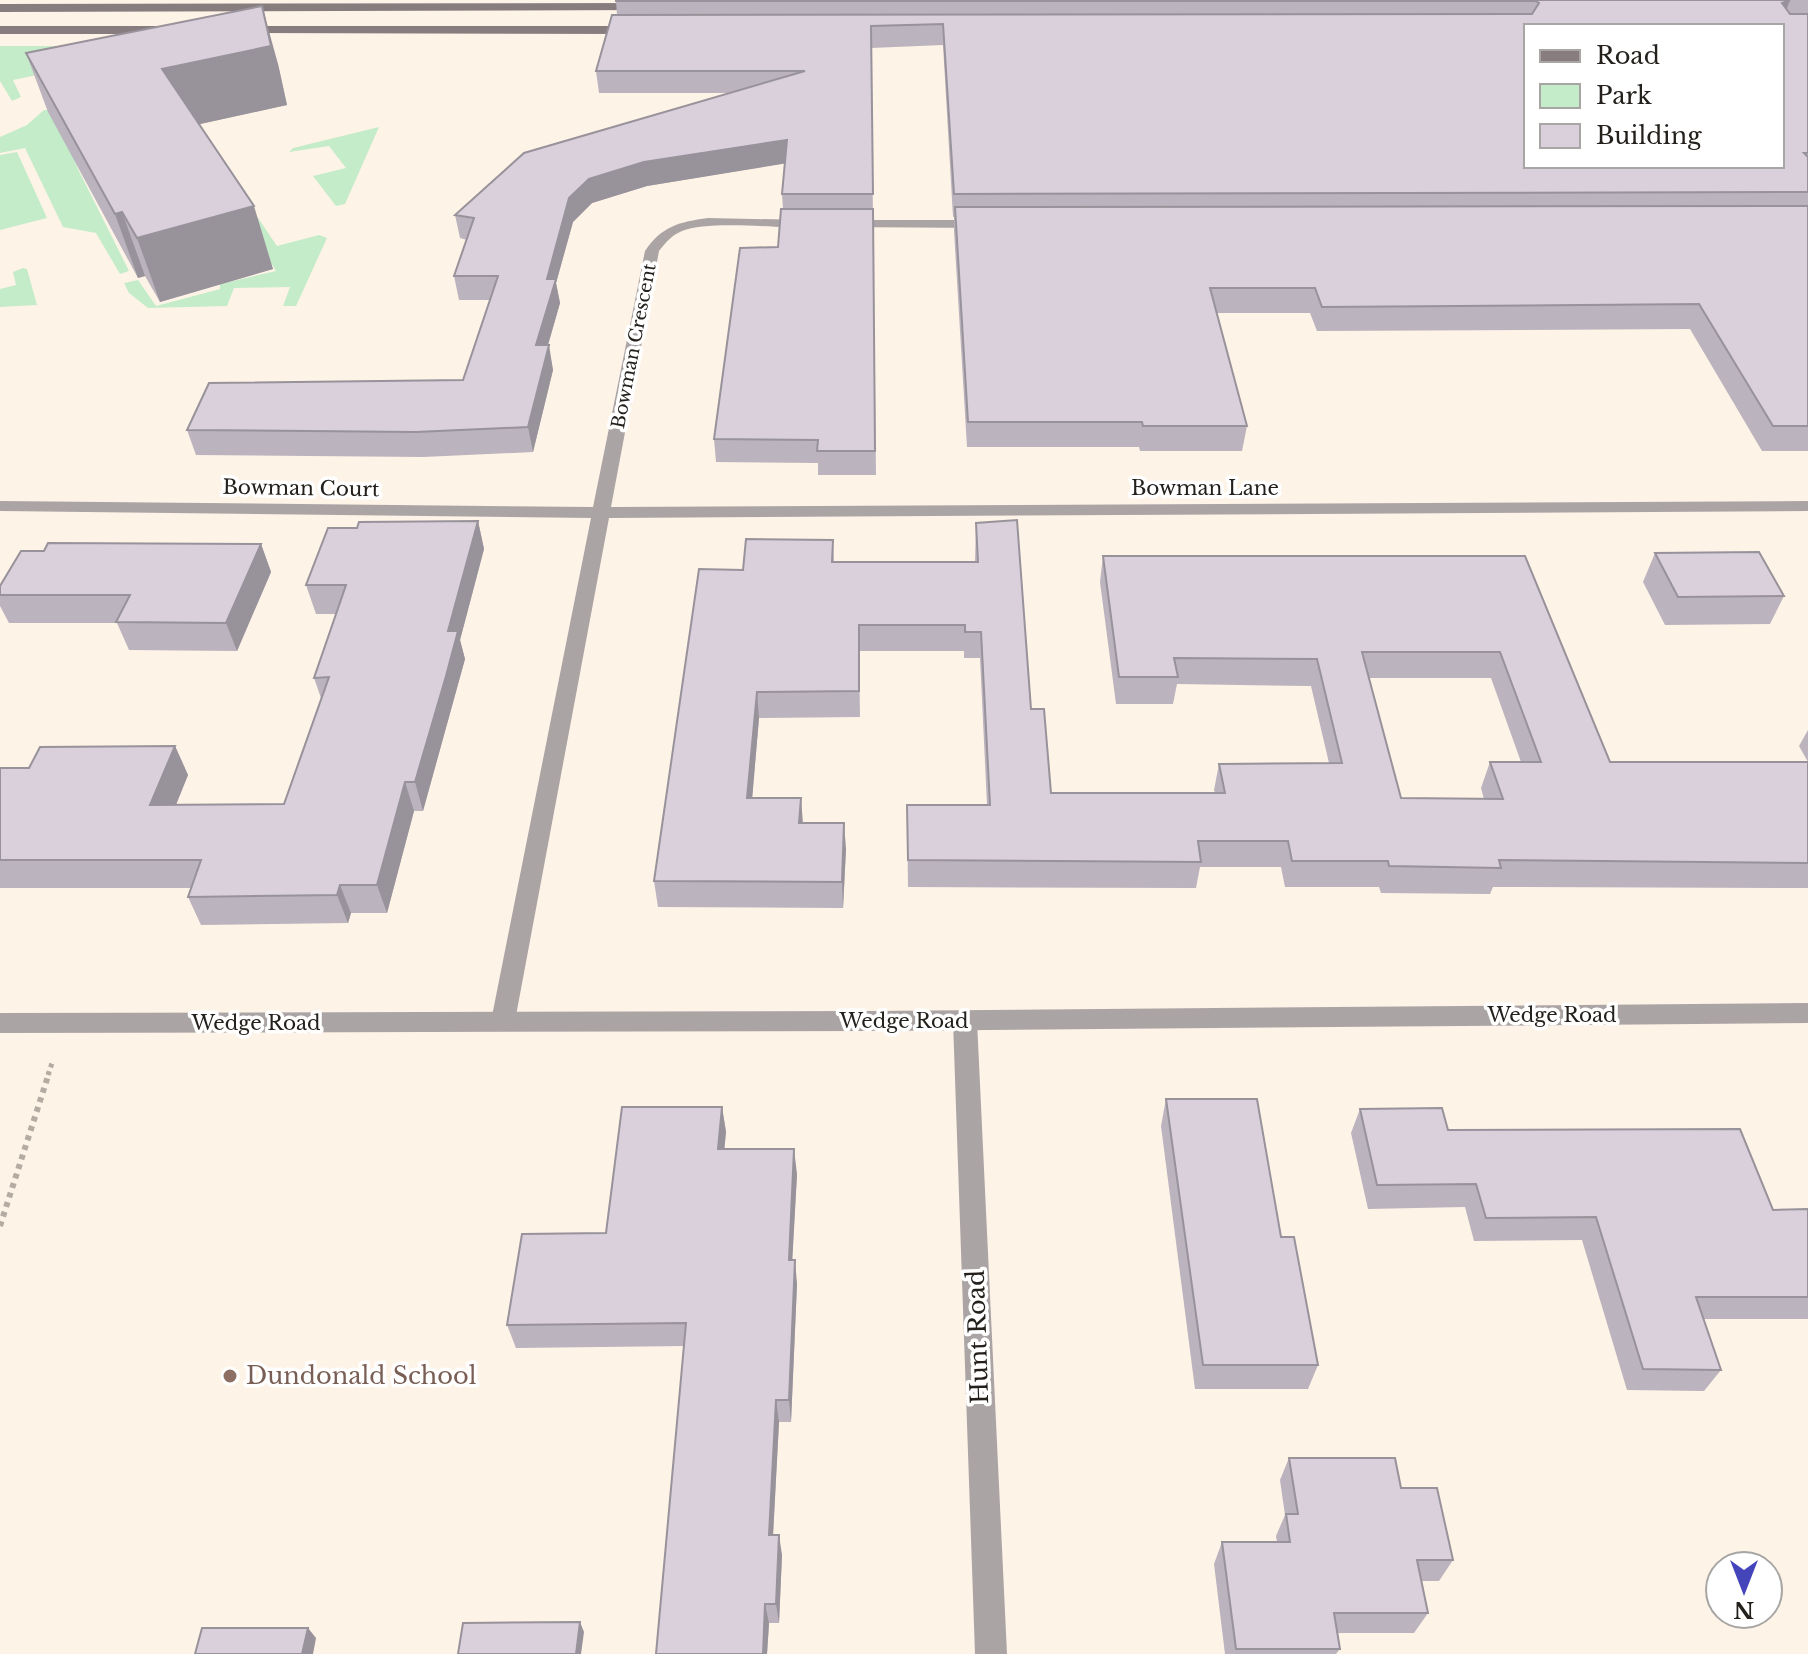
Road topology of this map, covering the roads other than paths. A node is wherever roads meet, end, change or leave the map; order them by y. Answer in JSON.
{"nodes":[{"id":1,"x":668,"y":6,"type":"dead end"},
{"id":2,"x":0,"y":8,"type":"edge"},
{"id":3,"x":0,"y":30,"type":"edge"},
{"id":4,"x":180,"y":30,"type":"edge"},
{"id":5,"x":225,"y":30,"type":"edge"},
{"id":6,"x":650,"y":30,"type":"edge"},
{"id":7,"x":997,"y":224,"type":"edge"},
{"id":8,"x":0,"y":506,"type":"edge"},
{"id":9,"x":1808,"y":506,"type":"edge"},
{"id":10,"x":602,"y":512,"type":"junction"},
{"id":11,"x":1808,"y":1013,"type":"edge"},
{"id":12,"x":503,"y":1021,"type":"junction"},
{"id":13,"x":965,"y":1021,"type":"junction"},
{"id":14,"x":0,"y":1023,"type":"edge"},
{"id":15,"x":991,"y":1654,"type":"edge"}],
"edges":[{"from":1,"to":2,"type":"main road"},
{"from":3,"to":4,"type":"main road"},
{"from":5,"to":6,"type":"main road"},
{"from":7,"to":10,"type":"street","name":"Bowman Crescent"},
{"from":8,"to":10,"type":"street","name":"Bowman Court"},
{"from":9,"to":10,"type":"street","name":"Bowman Lane"},
{"from":10,"to":12,"type":"street","name":"Bowman Crescent"},
{"from":11,"to":13,"type":"street","name":"Wedge Road"},
{"from":12,"to":13,"type":"street","name":"Wedge Road"},
{"from":12,"to":14,"type":"street","name":"Wedge Road"},
{"from":13,"to":15,"type":"street","name":"Hunt Road"}]}
